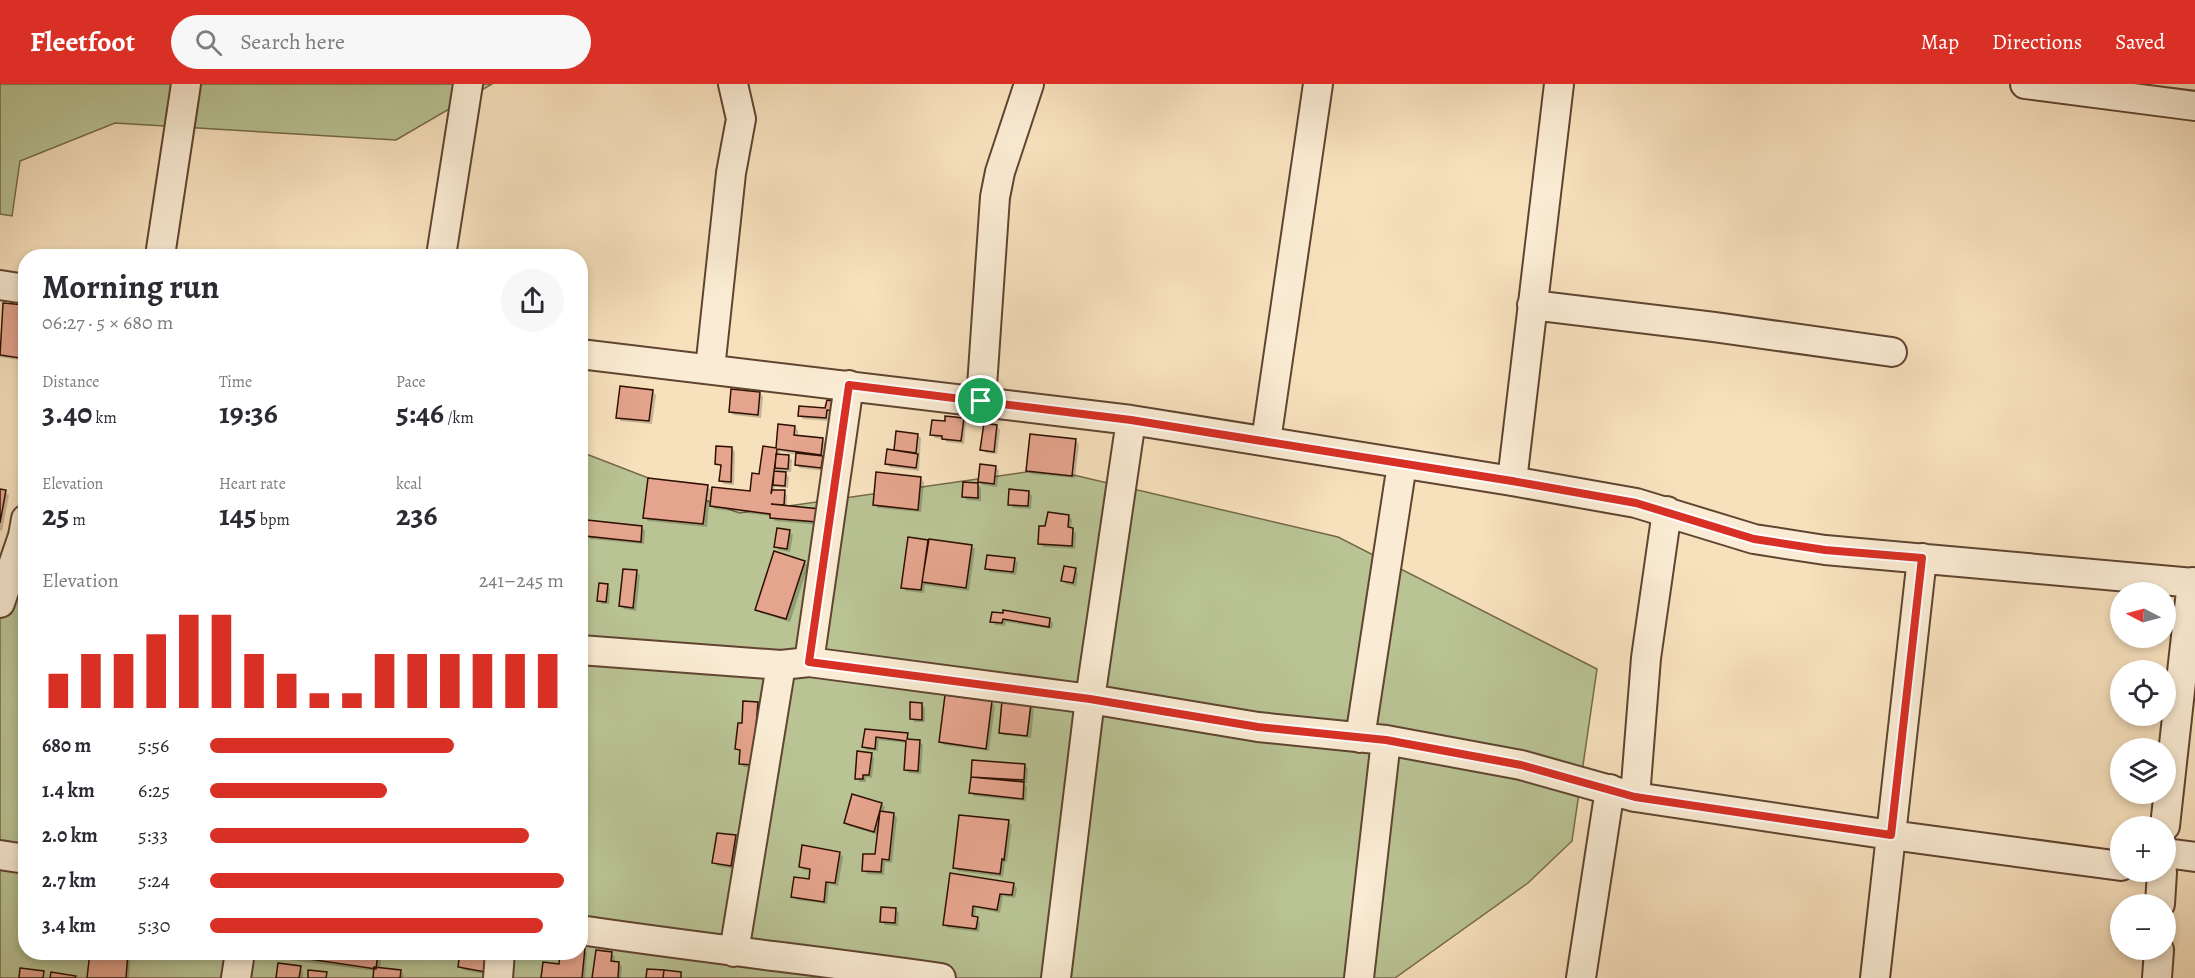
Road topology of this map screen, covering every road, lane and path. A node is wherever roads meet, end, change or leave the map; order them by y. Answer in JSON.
{"nodes":[{"id":1,"x":186,"y":84,"type":"edge"},
{"id":2,"x":468,"y":84,"type":"edge"},
{"id":3,"x":733,"y":84,"type":"edge"},
{"id":4,"x":755,"y":84,"type":"edge"},
{"id":5,"x":1029,"y":84,"type":"edge"},
{"id":6,"x":1318,"y":84,"type":"edge"},
{"id":7,"x":1559,"y":84,"type":"edge"},
{"id":8,"x":2025,"y":84,"type":"edge"},
{"id":9,"x":2128,"y":91,"type":"edge"},
{"id":10,"x":2195,"y":106,"type":"edge"},
{"id":11,"x":741,"y":119,"type":"junction"},
{"id":12,"x":161,"y":249,"type":"edge"},
{"id":13,"x":442,"y":249,"type":"edge"},
{"id":14,"x":0,"y":285,"type":"edge"},
{"id":15,"x":18,"y":287,"type":"edge"},
{"id":16,"x":1532,"y":305,"type":"junction"},
{"id":17,"x":1892,"y":352,"type":"dead end"},
{"id":18,"x":588,"y":355,"type":"edge"},
{"id":19,"x":710,"y":369,"type":"junction"},
{"id":20,"x":849,"y":385,"type":"junction"},
{"id":21,"x":981,"y":401,"type":"junction"},
{"id":22,"x":1131,"y":420,"type":"junction"},
{"id":23,"x":1266,"y":441,"type":"junction"},
{"id":24,"x":1402,"y":464,"type":"junction"},
{"id":25,"x":1512,"y":481,"type":"junction"},
{"id":26,"x":1667,"y":511,"type":"junction"},
{"id":27,"x":18,"y":554,"type":"edge"},
{"id":28,"x":1922,"y":558,"type":"junction"},
{"id":29,"x":2194,"y":583,"type":"edge"},
{"id":30,"x":9,"y":587,"type":"edge"},
{"id":31,"x":588,"y":651,"type":"edge"},
{"id":32,"x":809,"y":662,"type":"junction"},
{"id":33,"x":781,"y":665,"type":"junction"},
{"id":34,"x":1090,"y":699,"type":"junction"},
{"id":35,"x":1373,"y":739,"type":"junction"},
{"id":36,"x":1622,"y":793,"type":"junction"},
{"id":37,"x":2166,"y":816,"type":"edge"},
{"id":38,"x":1891,"y":835,"type":"junction"},
{"id":39,"x":2176,"y":854,"type":"edge"},
{"id":40,"x":0,"y":855,"type":"edge"},
{"id":41,"x":2195,"y":857,"type":"edge"},
{"id":42,"x":18,"y":858,"type":"edge"},
{"id":43,"x":2110,"y":865,"type":"edge"},
{"id":44,"x":588,"y":931,"type":"edge"},
{"id":45,"x":734,"y":952,"type":"junction"},
{"id":46,"x":239,"y":960,"type":"edge"},
{"id":47,"x":499,"y":960,"type":"edge"},
{"id":48,"x":2158,"y":960,"type":"edge"},
{"id":49,"x":775,"y":967,"type":"edge"},
{"id":50,"x":237,"y":978,"type":"edge"},
{"id":51,"x":498,"y":978,"type":"edge"},
{"id":52,"x":941,"y":978,"type":"edge"},
{"id":53,"x":1056,"y":978,"type":"edge"},
{"id":54,"x":1359,"y":978,"type":"edge"},
{"id":55,"x":1581,"y":978,"type":"edge"},
{"id":56,"x":1875,"y":978,"type":"edge"},
{"id":57,"x":2157,"y":978,"type":"edge"}],
"edges":[{"from":1,"to":12,"type":"street"},
{"from":2,"to":13,"type":"street"},
{"from":3,"to":11,"type":"street"},
{"from":4,"to":11,"type":"street"},
{"from":5,"to":21,"type":"street"},
{"from":6,"to":23,"type":"street"},
{"from":7,"to":16,"type":"street"},
{"from":8,"to":9,"type":"street"},
{"from":9,"to":10,"type":"street"},
{"from":11,"to":19,"type":"street"},
{"from":14,"to":15,"type":"street"},
{"from":16,"to":17,"type":"street"},
{"from":16,"to":25,"type":"street"},
{"from":18,"to":19,"type":"street"},
{"from":19,"to":20,"type":"street"},
{"from":20,"to":21,"type":"street"},
{"from":20,"to":32,"type":"street"},
{"from":21,"to":22,"type":"street"},
{"from":22,"to":23,"type":"street"},
{"from":22,"to":34,"type":"street"},
{"from":23,"to":24,"type":"street"},
{"from":24,"to":25,"type":"street"},
{"from":24,"to":35,"type":"street"},
{"from":25,"to":26,"type":"street"},
{"from":26,"to":28,"type":"street"},
{"from":26,"to":36,"type":"street"},
{"from":27,"to":30,"type":"street"},
{"from":28,"to":29,"type":"street"},
{"from":28,"to":38,"type":"street"},
{"from":29,"to":37,"type":"street"},
{"from":31,"to":33,"type":"street"},
{"from":32,"to":33,"type":"street"},
{"from":32,"to":34,"type":"street"},
{"from":33,"to":45,"type":"street"},
{"from":34,"to":35,"type":"street"},
{"from":34,"to":53,"type":"street"},
{"from":35,"to":36,"type":"street"},
{"from":35,"to":54,"type":"street"},
{"from":36,"to":38,"type":"street"},
{"from":36,"to":55,"type":"street"},
{"from":38,"to":43,"type":"street"},
{"from":38,"to":56,"type":"street"},
{"from":39,"to":41,"type":"street"},
{"from":40,"to":42,"type":"street"},
{"from":44,"to":45,"type":"street"},
{"from":45,"to":49,"type":"street"},
{"from":46,"to":50,"type":"street"},
{"from":47,"to":51,"type":"street"},
{"from":48,"to":57,"type":"street"},
{"from":49,"to":52,"type":"street"}]}
